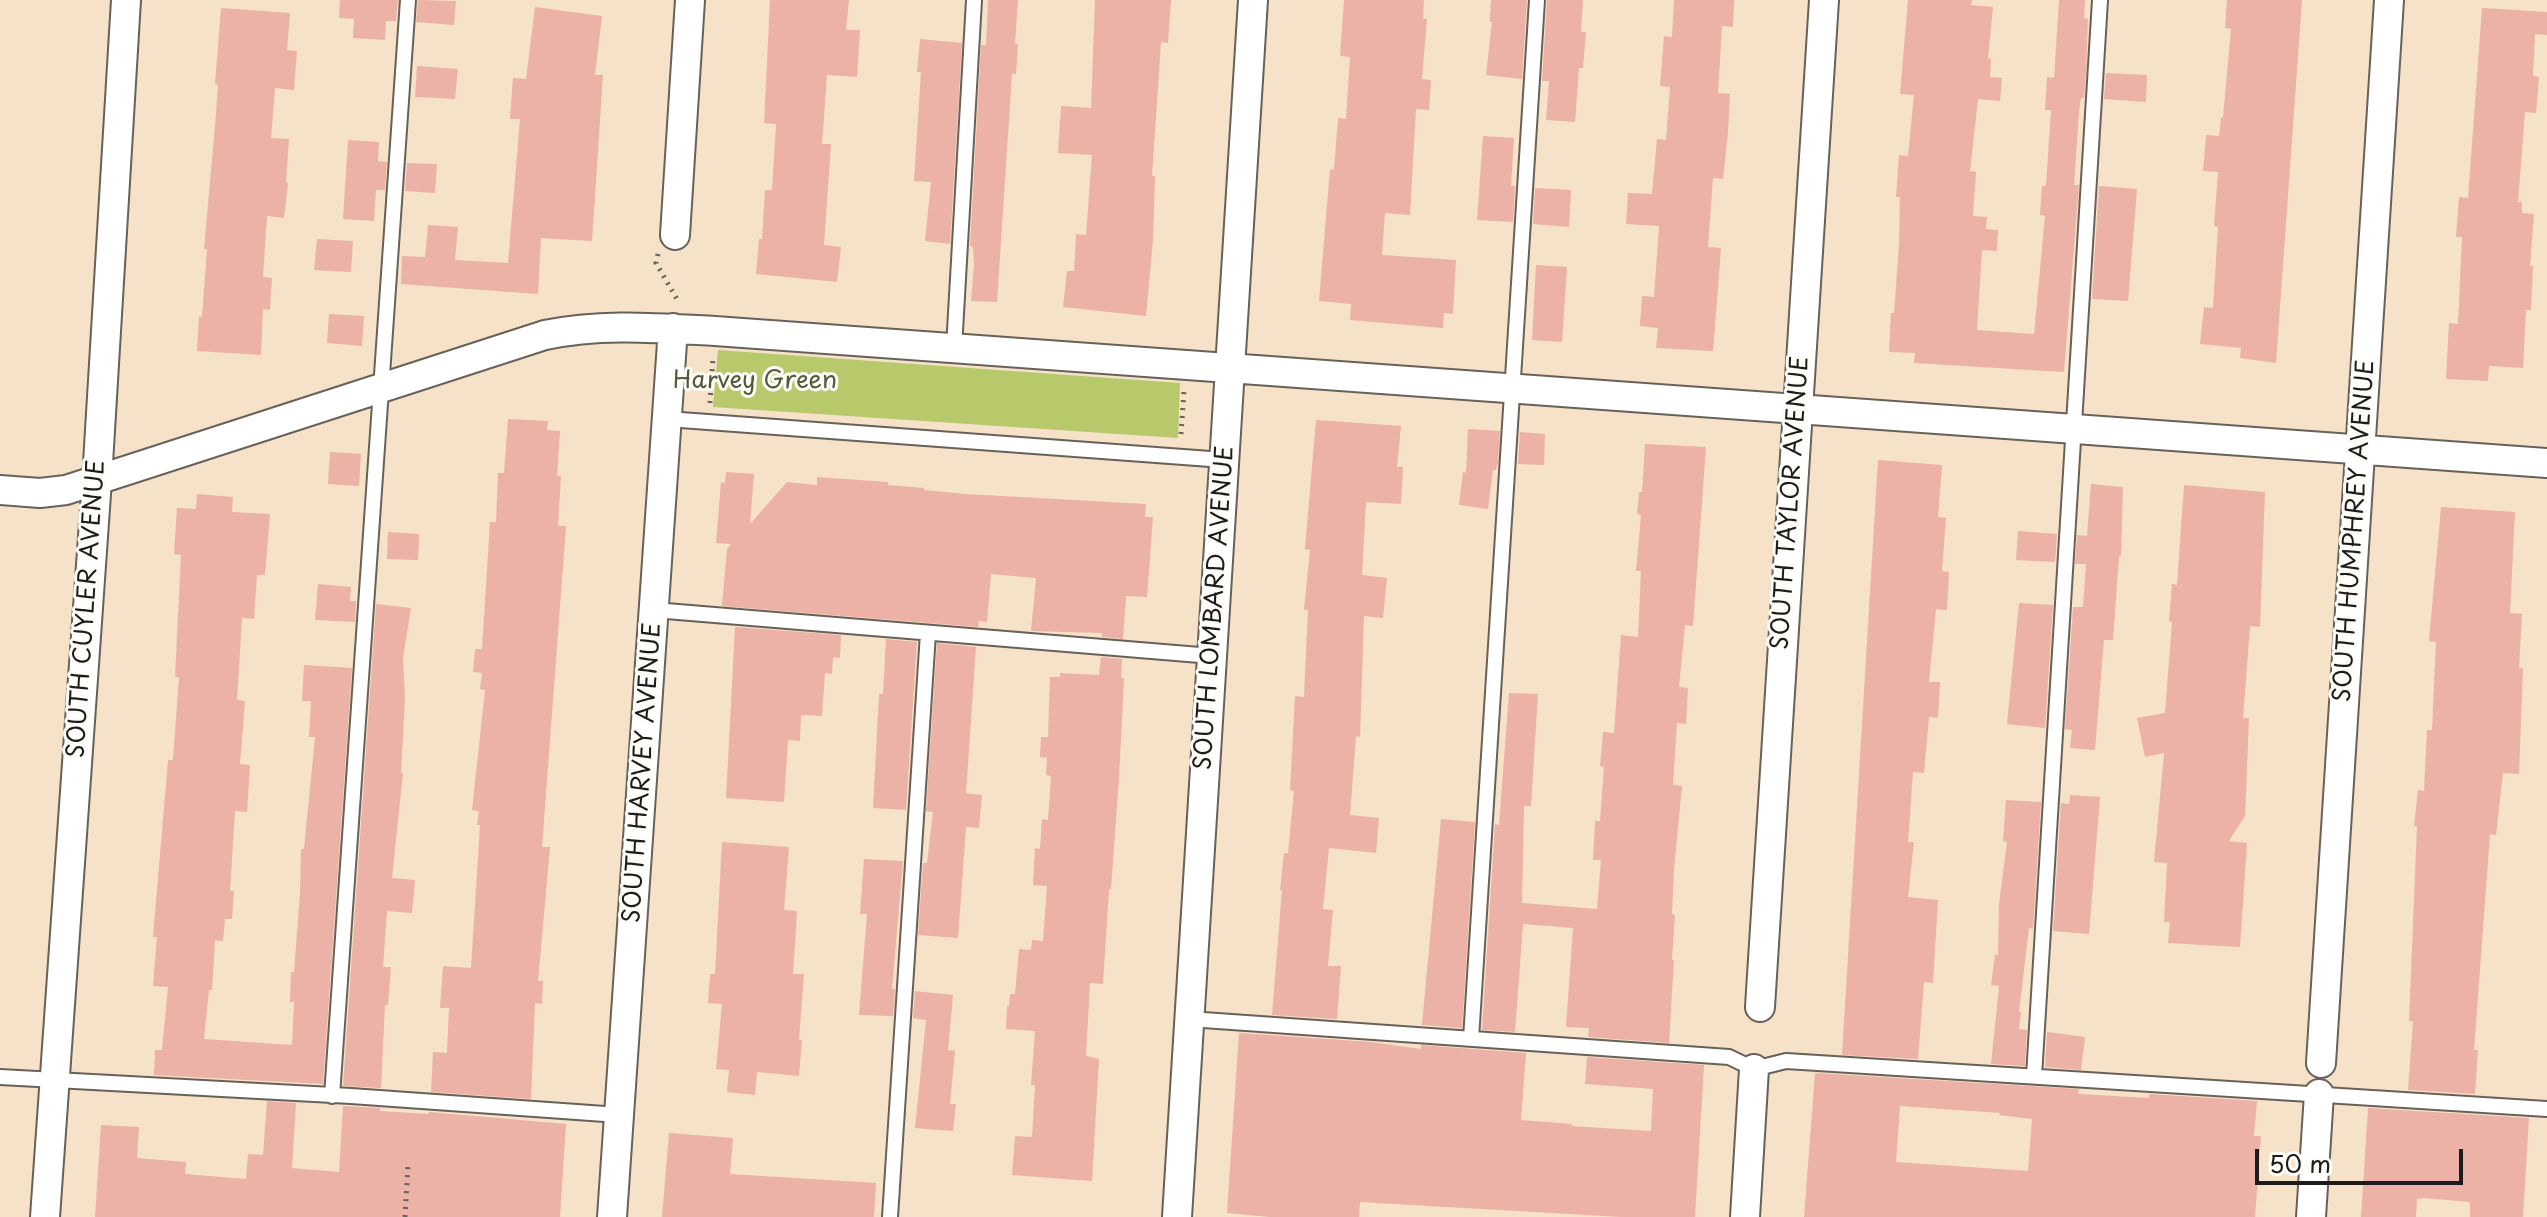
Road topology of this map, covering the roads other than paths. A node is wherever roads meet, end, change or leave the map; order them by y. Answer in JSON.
{"nodes":[{"id":1,"x":126,"y":0,"type":"edge"},
{"id":2,"x":408,"y":0,"type":"edge"},
{"id":3,"x":690,"y":0,"type":"edge"},
{"id":4,"x":974,"y":0,"type":"edge"},
{"id":5,"x":1253,"y":0,"type":"edge"},
{"id":6,"x":1537,"y":0,"type":"edge"},
{"id":7,"x":1824,"y":0,"type":"edge"},
{"id":8,"x":2100,"y":0,"type":"edge"},
{"id":9,"x":2389,"y":0,"type":"edge"},
{"id":10,"x":666,"y":244,"type":"road end"},
{"id":11,"x":677,"y":318,"type":"junction"},
{"id":12,"x":954,"y":348,"type":"junction"},
{"id":13,"x":1230,"y":368,"type":"junction"},
{"id":14,"x":382,"y":388,"type":"junction"},
{"id":15,"x":1513,"y":388,"type":"junction"},
{"id":16,"x":1797,"y":409,"type":"junction"},
{"id":17,"x":667,"y":419,"type":"junction"},
{"id":18,"x":2073,"y":429,"type":"junction"},
{"id":19,"x":2361,"y":450,"type":"junction"},
{"id":20,"x":1224,"y":460,"type":"junction"},
{"id":21,"x":2547,"y":463,"type":"edge"},
{"id":22,"x":97,"y":480,"type":"junction"},
{"id":23,"x":0,"y":490,"type":"edge"},
{"id":24,"x":654,"y":610,"type":"junction"},
{"id":25,"x":928,"y":633,"type":"junction"},
{"id":26,"x":1212,"y":656,"type":"junction"},
{"id":27,"x":1760,"y":1007,"type":"dead end"},
{"id":28,"x":1189,"y":1019,"type":"junction"},
{"id":29,"x":1471,"y":1039,"type":"junction"},
{"id":30,"x":2321,"y":1063,"type":"dead end"},
{"id":31,"x":1754,"y":1069,"type":"junction"},
{"id":32,"x":2034,"y":1076,"type":"junction"},
{"id":33,"x":0,"y":1077,"type":"edge"},
{"id":34,"x":55,"y":1080,"type":"junction"},
{"id":35,"x":2319,"y":1094,"type":"junction"},
{"id":36,"x":332,"y":1096,"type":"junction"},
{"id":37,"x":2547,"y":1109,"type":"edge"},
{"id":38,"x":619,"y":1115,"type":"junction"},
{"id":39,"x":45,"y":1217,"type":"edge"},
{"id":40,"x":612,"y":1217,"type":"edge"},
{"id":41,"x":890,"y":1217,"type":"edge"},
{"id":42,"x":1177,"y":1217,"type":"edge"},
{"id":43,"x":1745,"y":1217,"type":"edge"},
{"id":44,"x":2311,"y":1217,"type":"edge"}],
"edges":[{"from":1,"to":22,"type":"street","name":"SOUTH CUYLER AVENUE"},
{"from":2,"to":14,"type":"lane"},
{"from":3,"to":10,"type":"street"},
{"from":4,"to":12,"type":"lane"},
{"from":5,"to":13,"type":"street","name":"SOUTH LOMBARD AVENUE"},
{"from":6,"to":15,"type":"lane"},
{"from":7,"to":16,"type":"street","name":"SOUTH TAYLOR AVENUE"},
{"from":8,"to":18,"type":"lane"},
{"from":9,"to":19,"type":"street","name":"SOUTH HUMPHREY AVENUE"},
{"from":11,"to":12,"type":"street"},
{"from":11,"to":14,"type":"street"},
{"from":11,"to":17,"type":"street","name":"SOUTH HARVEY AVENUE"},
{"from":12,"to":13,"type":"street"},
{"from":13,"to":15,"type":"street"},
{"from":13,"to":20,"type":"street","name":"SOUTH LOMBARD AVENUE"},
{"from":14,"to":22,"type":"street"},
{"from":14,"to":36,"type":"lane"},
{"from":15,"to":16,"type":"street"},
{"from":15,"to":29,"type":"lane"},
{"from":16,"to":18,"type":"street"},
{"from":16,"to":27,"type":"street","name":"SOUTH TAYLOR AVENUE"},
{"from":17,"to":20,"type":"lane"},
{"from":17,"to":24,"type":"street","name":"SOUTH HARVEY AVENUE"},
{"from":18,"to":19,"type":"street"},
{"from":18,"to":32,"type":"lane"},
{"from":19,"to":21,"type":"street"},
{"from":19,"to":30,"type":"street","name":"SOUTH HUMPHREY AVENUE"},
{"from":20,"to":26,"type":"street","name":"SOUTH LOMBARD AVENUE"},
{"from":22,"to":23,"type":"street"},
{"from":22,"to":34,"type":"street","name":"SOUTH CUYLER AVENUE"},
{"from":24,"to":25,"type":"lane"},
{"from":24,"to":38,"type":"street","name":"SOUTH HARVEY AVENUE"},
{"from":25,"to":26,"type":"lane"},
{"from":25,"to":41,"type":"lane"},
{"from":26,"to":28,"type":"street","name":"SOUTH LOMBARD AVENUE"},
{"from":28,"to":29,"type":"lane"},
{"from":28,"to":42,"type":"street","name":"SOUTH LOMBARD AVENUE"},
{"from":29,"to":31,"type":"lane"},
{"from":31,"to":32,"type":"lane"},
{"from":31,"to":43,"type":"street"},
{"from":32,"to":35,"type":"lane"},
{"from":33,"to":34,"type":"lane"},
{"from":34,"to":36,"type":"lane"},
{"from":34,"to":39,"type":"street","name":"SOUTH CUYLER AVENUE"},
{"from":35,"to":37,"type":"lane"},
{"from":35,"to":44,"type":"street"},
{"from":36,"to":38,"type":"lane"},
{"from":38,"to":40,"type":"street","name":"SOUTH HARVEY AVENUE"}]}
